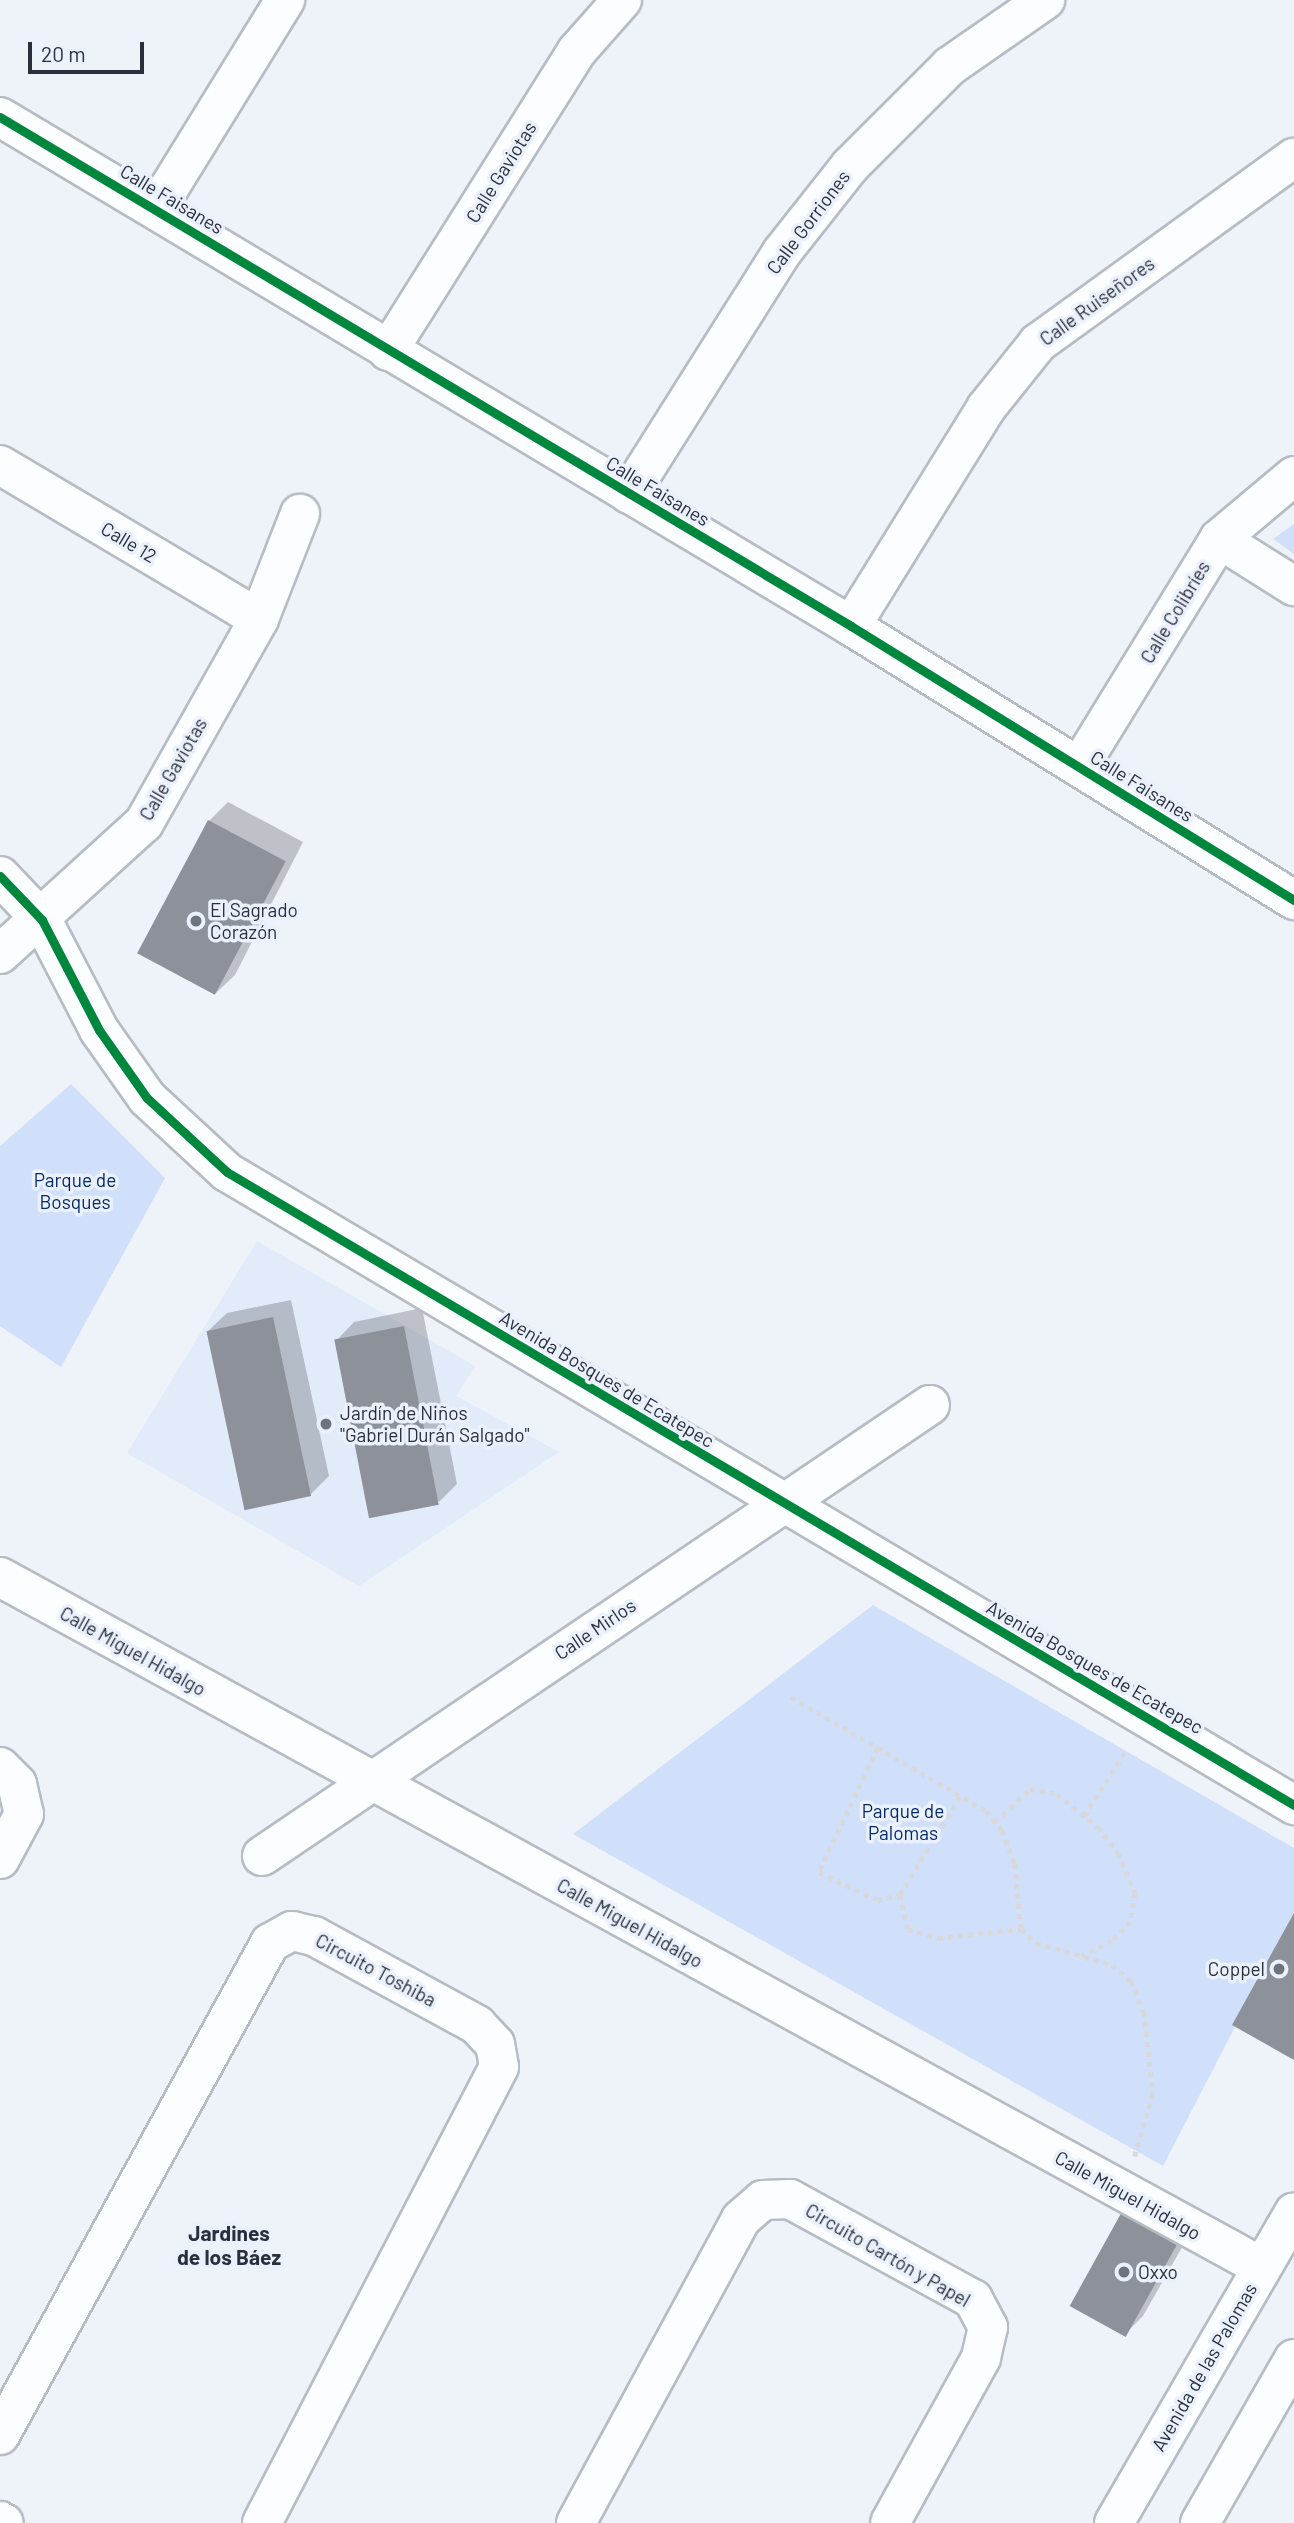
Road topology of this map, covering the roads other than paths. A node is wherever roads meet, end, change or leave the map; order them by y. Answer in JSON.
{"nodes":[{"id":1,"x":285,"y":0,"type":"edge"},
{"id":2,"x":622,"y":0,"type":"edge"},
{"id":3,"x":1045,"y":0,"type":"edge"},
{"id":4,"x":0,"y":117,"type":"edge"},
{"id":5,"x":1294,"y":158,"type":"edge"},
{"id":6,"x":156,"y":209,"type":"junction"},
{"id":7,"x":388,"y":351,"type":"junction"},
{"id":8,"x":0,"y":465,"type":"edge"},
{"id":9,"x":1294,"y":476,"type":"edge"},
{"id":10,"x":629,"y":494,"type":"junction"},
{"id":11,"x":300,"y":514,"type":"dead end"},
{"id":12,"x":1219,"y":539,"type":"junction"},
{"id":13,"x":1294,"y":586,"type":"edge"},
{"id":14,"x":259,"y":619,"type":"junction"},
{"id":15,"x":851,"y":626,"type":"junction"},
{"id":16,"x":1079,"y":767,"type":"junction"},
{"id":17,"x":0,"y":876,"type":"edge"},
{"id":18,"x":1294,"y":900,"type":"edge"},
{"id":19,"x":42,"y":920,"type":"junction"},
{"id":20,"x":0,"y":954,"type":"edge"},
{"id":21,"x":930,"y":1405,"type":"dead end"},
{"id":22,"x":781,"y":1504,"type":"junction"},
{"id":23,"x":0,"y":1577,"type":"edge"},
{"id":24,"x":0,"y":1767,"type":"edge"},
{"id":25,"x":368,"y":1781,"type":"junction"},
{"id":26,"x":1294,"y":1805,"type":"edge"},
{"id":27,"x":262,"y":1856,"type":"dead end"},
{"id":28,"x":0,"y":1859,"type":"edge"},
{"id":29,"x":1294,"y":2212,"type":"edge"},
{"id":30,"x":1262,"y":2267,"type":"junction"},
{"id":31,"x":1294,"y":2359,"type":"edge"},
{"id":32,"x":1284,"y":2401,"type":"edge"},
{"id":33,"x":0,"y":2435,"type":"edge"},
{"id":34,"x":262,"y":2523,"type":"edge"},
{"id":35,"x":576,"y":2523,"type":"edge"},
{"id":36,"x":890,"y":2523,"type":"edge"},
{"id":37,"x":1114,"y":2523,"type":"edge"},
{"id":38,"x":1200,"y":2523,"type":"edge"}],
"edges":[{"from":1,"to":6,"type":"street"},
{"from":2,"to":7,"type":"street","name":"Calle Gaviotas"},
{"from":3,"to":10,"type":"street","name":"Calle Gorriones"},
{"from":4,"to":6,"type":"street","name":"Calle Faisanes"},
{"from":5,"to":15,"type":"street","name":"Calle Ruiseñores"},
{"from":6,"to":7,"type":"street","name":"Calle Faisanes"},
{"from":7,"to":10,"type":"street","name":"Calle Faisanes"},
{"from":8,"to":14,"type":"street","name":"Calle 12"},
{"from":9,"to":12,"type":"street","name":"Calle Colibríes"},
{"from":10,"to":15,"type":"street","name":"Calle Faisanes"},
{"from":11,"to":14,"type":"street","name":"Calle Gaviotas"},
{"from":12,"to":13,"type":"street"},
{"from":12,"to":16,"type":"street","name":"Calle Colibríes"},
{"from":14,"to":19,"type":"street","name":"Calle Gaviotas"},
{"from":15,"to":16,"type":"street","name":"Calle Faisanes"},
{"from":16,"to":18,"type":"street","name":"Calle Faisanes"},
{"from":17,"to":19,"type":"street","name":"Avenida Bosques de Ecatepec"},
{"from":19,"to":20,"type":"street","name":"Calle Gaviotas"},
{"from":19,"to":22,"type":"street","name":"Avenida Bosques de Ecatepec"},
{"from":21,"to":22,"type":"street","name":"Calle Mirlos"},
{"from":22,"to":25,"type":"street","name":"Calle Mirlos"},
{"from":22,"to":26,"type":"street","name":"Avenida Bosques de Ecatepec"},
{"from":23,"to":25,"type":"street","name":"Calle Miguel Hidalgo"},
{"from":24,"to":28,"type":"street"},
{"from":25,"to":27,"type":"street","name":"Calle Mirlos"},
{"from":25,"to":30,"type":"street","name":"Calle Miguel Hidalgo"},
{"from":29,"to":30,"type":"street","name":"Avenida de las Palomas"},
{"from":30,"to":37,"type":"street","name":"Avenida de las Palomas"},
{"from":31,"to":32,"type":"street"},
{"from":32,"to":38,"type":"street"},
{"from":33,"to":34,"type":"street","name":"Circuito Toshiba"},
{"from":35,"to":36,"type":"street","name":"Circuito Cartón y Papel"}]}
